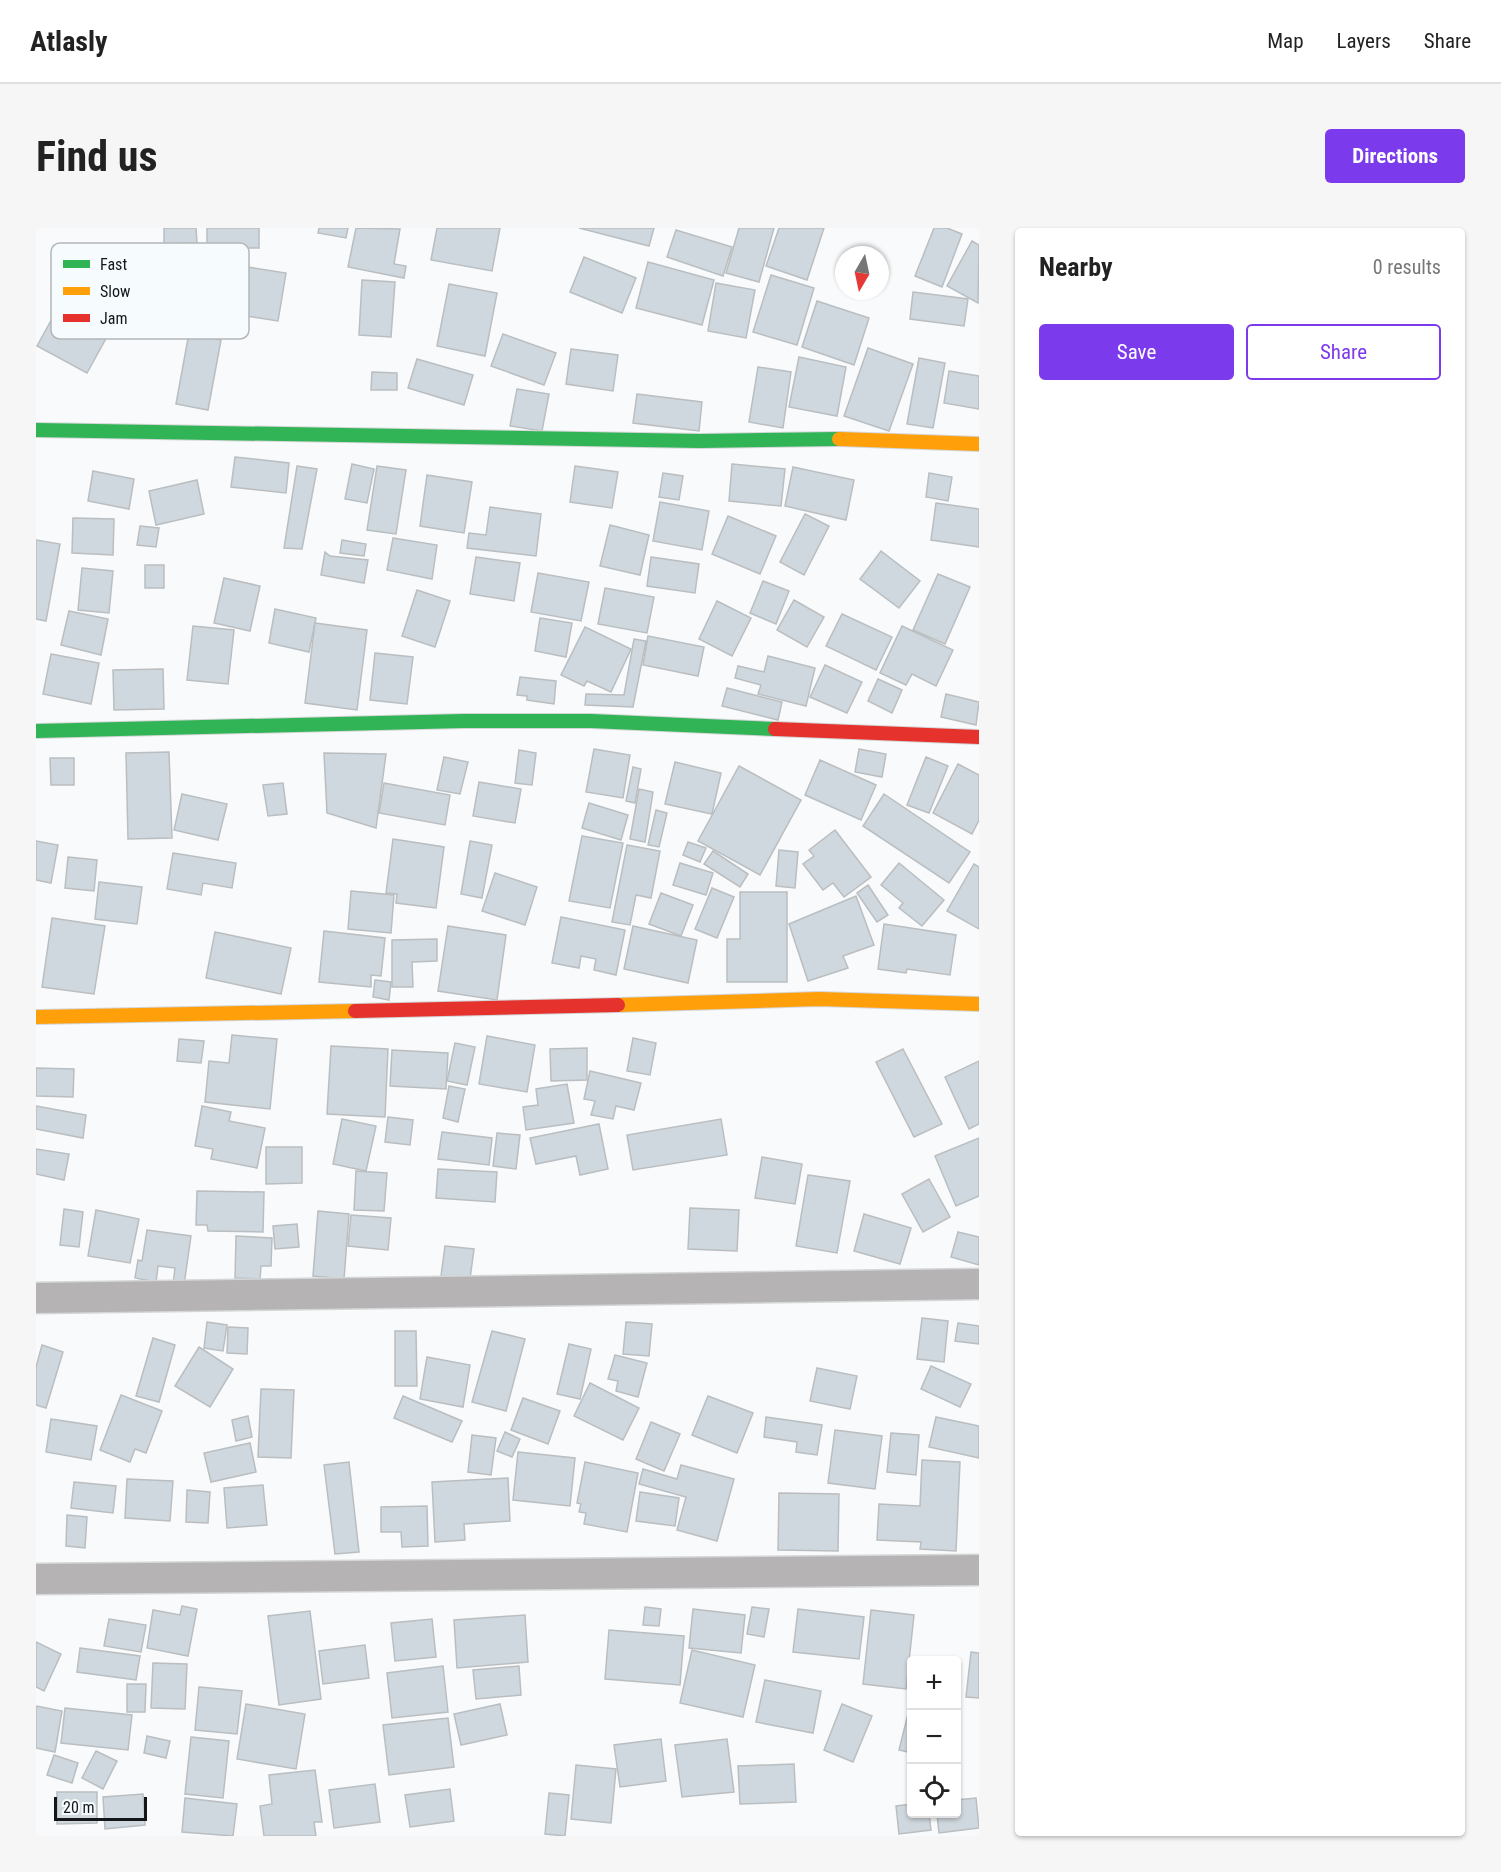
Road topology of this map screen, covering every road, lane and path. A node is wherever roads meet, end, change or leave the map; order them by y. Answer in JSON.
{"nodes":[{"id":1,"x":36,"y":430,"type":"edge"},
{"id":2,"x":979,"y":444,"type":"edge"},
{"id":3,"x":36,"y":731,"type":"edge"},
{"id":4,"x":979,"y":737,"type":"edge"},
{"id":5,"x":979,"y":1004,"type":"edge"},
{"id":6,"x":36,"y":1017,"type":"edge"},
{"id":7,"x":979,"y":1284,"type":"edge"},
{"id":8,"x":36,"y":1298,"type":"edge"},
{"id":9,"x":979,"y":1570,"type":"edge"},
{"id":10,"x":36,"y":1579,"type":"edge"}],
"edges":[{"from":1,"to":2,"type":"street"},
{"from":3,"to":4,"type":"street"},
{"from":5,"to":6,"type":"street"},
{"from":7,"to":8,"type":"street"},
{"from":9,"to":10,"type":"street"}]}
